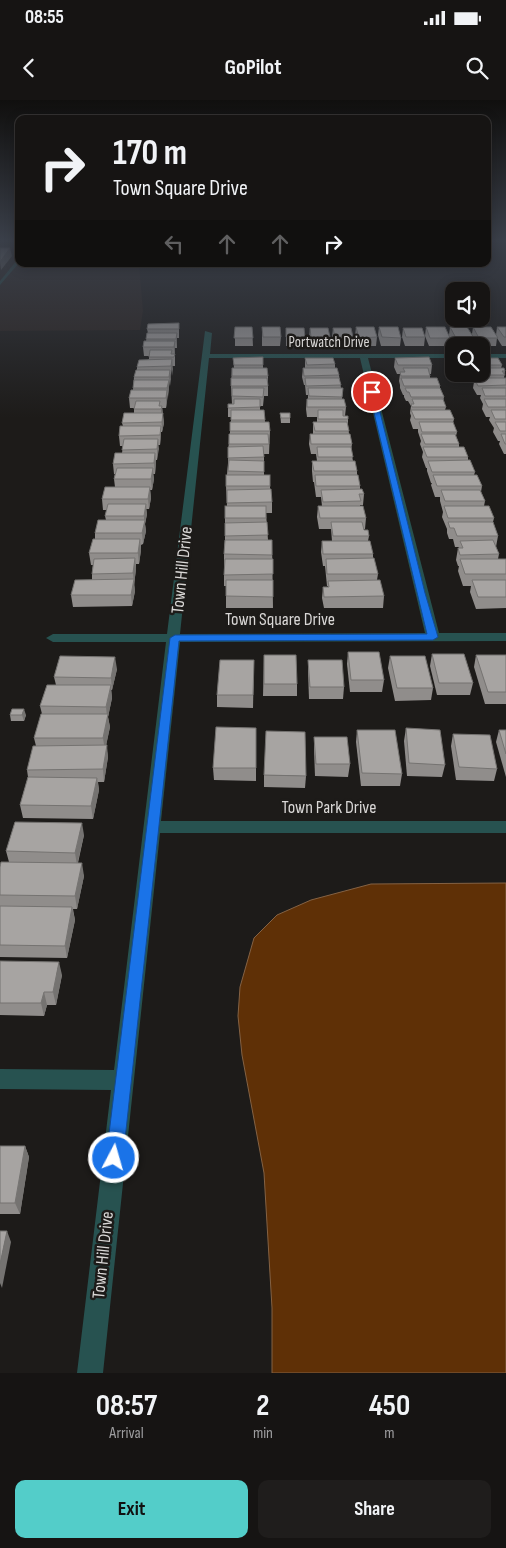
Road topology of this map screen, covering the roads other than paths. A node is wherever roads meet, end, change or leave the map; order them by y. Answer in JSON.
{"nodes":[{"id":1,"x":208,"y":333,"type":"dead end"},
{"id":2,"x":205,"y":356,"type":"junction"},
{"id":3,"x":363,"y":356,"type":"junction"},
{"id":4,"x":445,"y":356,"type":"edge"},
{"id":5,"x":490,"y":356,"type":"edge"},
{"id":6,"x":506,"y":356,"type":"edge"},
{"id":7,"x":433,"y":637,"type":"junction"},
{"id":8,"x":506,"y":637,"type":"edge"},
{"id":9,"x":54,"y":638,"type":"dead end"},
{"id":10,"x":175,"y":638,"type":"junction"},
{"id":11,"x":153,"y":827,"type":"junction"},
{"id":12,"x":506,"y":827,"type":"edge"},
{"id":13,"x":0,"y":1079,"type":"edge"},
{"id":14,"x":123,"y":1080,"type":"junction"},
{"id":15,"x":90,"y":1373,"type":"edge"}],
"edges":[{"from":1,"to":2,"type":"street","name":"Town Hill Drive"},
{"from":2,"to":3,"type":"street","name":"Portwatch Drive"},
{"from":2,"to":10,"type":"street","name":"Town Hill Drive"},
{"from":3,"to":4,"type":"street","name":"Portwatch Drive"},
{"from":3,"to":7,"type":"street"},
{"from":5,"to":6,"type":"street"},
{"from":7,"to":8,"type":"street","name":"Town Square Drive"},
{"from":7,"to":10,"type":"street","name":"Town Square Drive"},
{"from":9,"to":10,"type":"street","name":"Town Square Drive"},
{"from":10,"to":11,"type":"street","name":"Town Hill Drive"},
{"from":11,"to":12,"type":"street","name":"Town Park Drive"},
{"from":11,"to":14,"type":"street","name":"Town Hill Drive"},
{"from":13,"to":14,"type":"street"},
{"from":14,"to":15,"type":"street","name":"Town Hill Drive"}]}
